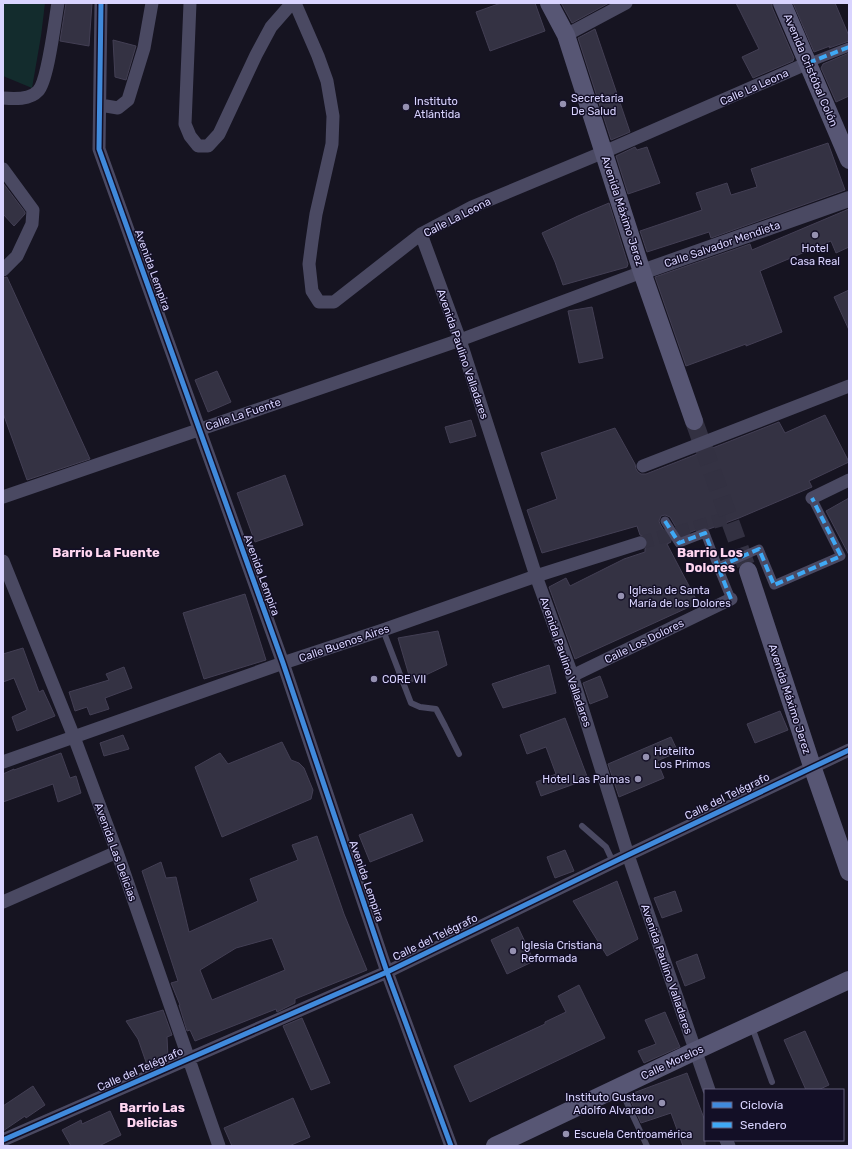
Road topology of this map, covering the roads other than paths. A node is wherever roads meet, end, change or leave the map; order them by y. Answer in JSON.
{"nodes":[{"id":1,"x":58,"y":3,"type":"edge"},
{"id":2,"x":101,"y":3,"type":"edge"},
{"id":3,"x":152,"y":3,"type":"edge"},
{"id":4,"x":190,"y":3,"type":"edge"},
{"id":5,"x":293,"y":3,"type":"edge"},
{"id":6,"x":549,"y":3,"type":"edge"},
{"id":7,"x":626,"y":3,"type":"edge"},
{"id":8,"x":782,"y":3,"type":"edge"},
{"id":9,"x":566,"y":35,"type":"junction"},
{"id":10,"x":849,"y":47,"type":"edge"},
{"id":11,"x":808,"y":63,"type":"junction"},
{"id":12,"x":3,"y":98,"type":"edge"},
{"id":13,"x":100,"y":105,"type":"junction"},
{"id":14,"x":604,"y":152,"type":"junction"},
{"id":15,"x":849,"y":160,"type":"edge"},
{"id":16,"x":3,"y":169,"type":"edge"},
{"id":17,"x":849,"y":199,"type":"edge"},
{"id":18,"x":420,"y":234,"type":"junction"},
{"id":19,"x":3,"y":270,"type":"edge"},
{"id":20,"x":642,"y":272,"type":"junction"},
{"id":21,"x":460,"y":340,"type":"junction"},
{"id":22,"x":849,"y":386,"type":"edge"},
{"id":23,"x":694,"y":421,"type":"tunnel mouth"},
{"id":24,"x":199,"y":429,"type":"junction"},
{"id":25,"x":643,"y":466,"type":"dead end"},
{"id":26,"x":849,"y":480,"type":"edge"},
{"id":27,"x":3,"y":497,"type":"edge"},
{"id":28,"x":812,"y":498,"type":"joint"},
{"id":29,"x":665,"y":521,"type":"dead end"},
{"id":30,"x":640,"y":544,"type":"tunnel mouth"},
{"id":31,"x":3,"y":561,"type":"edge"},
{"id":32,"x":718,"y":567,"type":"junction"},
{"id":33,"x":748,"y":571,"type":"tunnel mouth"},
{"id":34,"x":536,"y":576,"type":"junction"},
{"id":35,"x":731,"y":599,"type":"joint"},
{"id":36,"x":383,"y":630,"type":"junction"},
{"id":37,"x":283,"y":663,"type":"junction"},
{"id":38,"x":572,"y":676,"type":"junction"},
{"id":39,"x":74,"y":737,"type":"junction"},
{"id":40,"x":849,"y":750,"type":"edge"},
{"id":41,"x":459,"y":754,"type":"dead end"},
{"id":42,"x":3,"y":762,"type":"edge"},
{"id":43,"x":812,"y":766,"type":"junction"},
{"id":44,"x":582,"y":826,"type":"dead end"},
{"id":45,"x":116,"y":852,"type":"junction"},
{"id":46,"x":628,"y":854,"type":"junction"},
{"id":47,"x":613,"y":862,"type":"junction"},
{"id":48,"x":849,"y":872,"type":"edge"},
{"id":49,"x":3,"y":902,"type":"edge"},
{"id":50,"x":387,"y":972,"type":"junction"},
{"id":51,"x":849,"y":980,"type":"edge"},
{"id":52,"x":751,"y":1025,"type":"junction"},
{"id":53,"x":695,"y":1051,"type":"junction"},
{"id":54,"x":188,"y":1058,"type":"junction"},
{"id":55,"x":772,"y":1082,"type":"dead end"},
{"id":56,"x":619,"y":1087,"type":"junction"},
{"id":57,"x":709,"y":1089,"type":"edge"},
{"id":58,"x":3,"y":1140,"type":"edge"},
{"id":59,"x":219,"y":1146,"type":"edge"},
{"id":60,"x":451,"y":1146,"type":"edge"},
{"id":61,"x":495,"y":1146,"type":"edge"},
{"id":62,"x":646,"y":1146,"type":"edge"}],
"edges":[{"from":1,"to":12,"type":"street"},
{"from":2,"to":13,"type":"street","name":"Avenida Lempira"},
{"from":3,"to":13,"type":"street"},
{"from":4,"to":5,"type":"street","name":"Calle La Leona"},
{"from":5,"to":18,"type":"street","name":"Calle La Leona"},
{"from":6,"to":9,"type":"main road","name":"Avenida Máximo Jerez"},
{"from":7,"to":9,"type":"street"},
{"from":8,"to":11,"type":"main road","name":"Avenida Cristóbal Colón"},
{"from":9,"to":14,"type":"main road","name":"Avenida Máximo Jerez"},
{"from":10,"to":11,"type":"street","name":"Calle La Leona"},
{"from":11,"to":14,"type":"street","name":"Calle La Leona"},
{"from":11,"to":15,"type":"main road","name":"Avenida Cristóbal Colón"},
{"from":13,"to":24,"type":"street","name":"Avenida Lempira"},
{"from":14,"to":18,"type":"street","name":"Calle La Leona"},
{"from":14,"to":20,"type":"main road","name":"Avenida Máximo Jerez"},
{"from":16,"to":19,"type":"street"},
{"from":17,"to":20,"type":"street","name":"Calle Salvador Mendieta"},
{"from":18,"to":21,"type":"street","name":"Avenida Paulino Valladares"},
{"from":20,"to":21,"type":"street","name":"Calle Salvador Mendieta"},
{"from":20,"to":23,"type":"main road","name":"Avenida Máximo Jerez"},
{"from":21,"to":24,"type":"street","name":"Calle La Fuente"},
{"from":21,"to":34,"type":"street","name":"Avenida Paulino Valladares"},
{"from":22,"to":25,"type":"street"},
{"from":24,"to":27,"type":"street","name":"Calle La Fuente"},
{"from":24,"to":37,"type":"street","name":"Avenida Lempira"},
{"from":26,"to":28,"type":"street"},
{"from":28,"to":32,"type":"street"},
{"from":29,"to":32,"type":"street","name":"Calle Los Dolores"},
{"from":30,"to":34,"type":"street","name":"Calle Buenos Aires"},
{"from":31,"to":39,"type":"street","name":"Avenida Las Delicias"},
{"from":32,"to":35,"type":"street","name":"Calle Los Dolores"},
{"from":33,"to":43,"type":"main road","name":"Avenida Máximo Jerez"},
{"from":34,"to":36,"type":"street","name":"Calle Buenos Aires"},
{"from":34,"to":38,"type":"street","name":"Avenida Paulino Valladares"},
{"from":35,"to":38,"type":"street","name":"Calle Los Dolores"},
{"from":36,"to":37,"type":"street","name":"Calle Buenos Aires"},
{"from":36,"to":41,"type":"lane"},
{"from":37,"to":39,"type":"street","name":"Calle Buenos Aires"},
{"from":37,"to":50,"type":"street","name":"Avenida Lempira"},
{"from":38,"to":46,"type":"street","name":"Avenida Paulino Valladares"},
{"from":39,"to":42,"type":"street","name":"Calle Buenos Aires"},
{"from":39,"to":45,"type":"street","name":"Avenida Las Delicias"},
{"from":40,"to":43,"type":"street","name":"Calle del Telégrafo"},
{"from":43,"to":46,"type":"street","name":"Calle del Telégrafo"},
{"from":43,"to":48,"type":"main road","name":"Avenida Máximo Jerez"},
{"from":44,"to":47,"type":"lane"},
{"from":45,"to":49,"type":"street"},
{"from":45,"to":54,"type":"street","name":"Avenida Las Delicias"},
{"from":46,"to":47,"type":"street","name":"Calle del Telégrafo"},
{"from":46,"to":53,"type":"street","name":"Avenida Paulino Valladares"},
{"from":47,"to":50,"type":"street","name":"Calle del Telégrafo"},
{"from":50,"to":54,"type":"street","name":"Calle del Telégrafo"},
{"from":50,"to":60,"type":"street","name":"Avenida Lempira"},
{"from":51,"to":52,"type":"main road","name":"Calle Morelos"},
{"from":52,"to":53,"type":"main road","name":"Calle Morelos"},
{"from":52,"to":55,"type":"lane"},
{"from":53,"to":56,"type":"main road","name":"Calle Morelos"},
{"from":53,"to":57,"type":"street","name":"Avenida Paulino Valladares"},
{"from":54,"to":58,"type":"street","name":"Calle del Telégrafo"},
{"from":54,"to":59,"type":"street","name":"Avenida Las Delicias"},
{"from":56,"to":61,"type":"main road","name":"Calle Morelos"},
{"from":56,"to":62,"type":"lane"}]}
